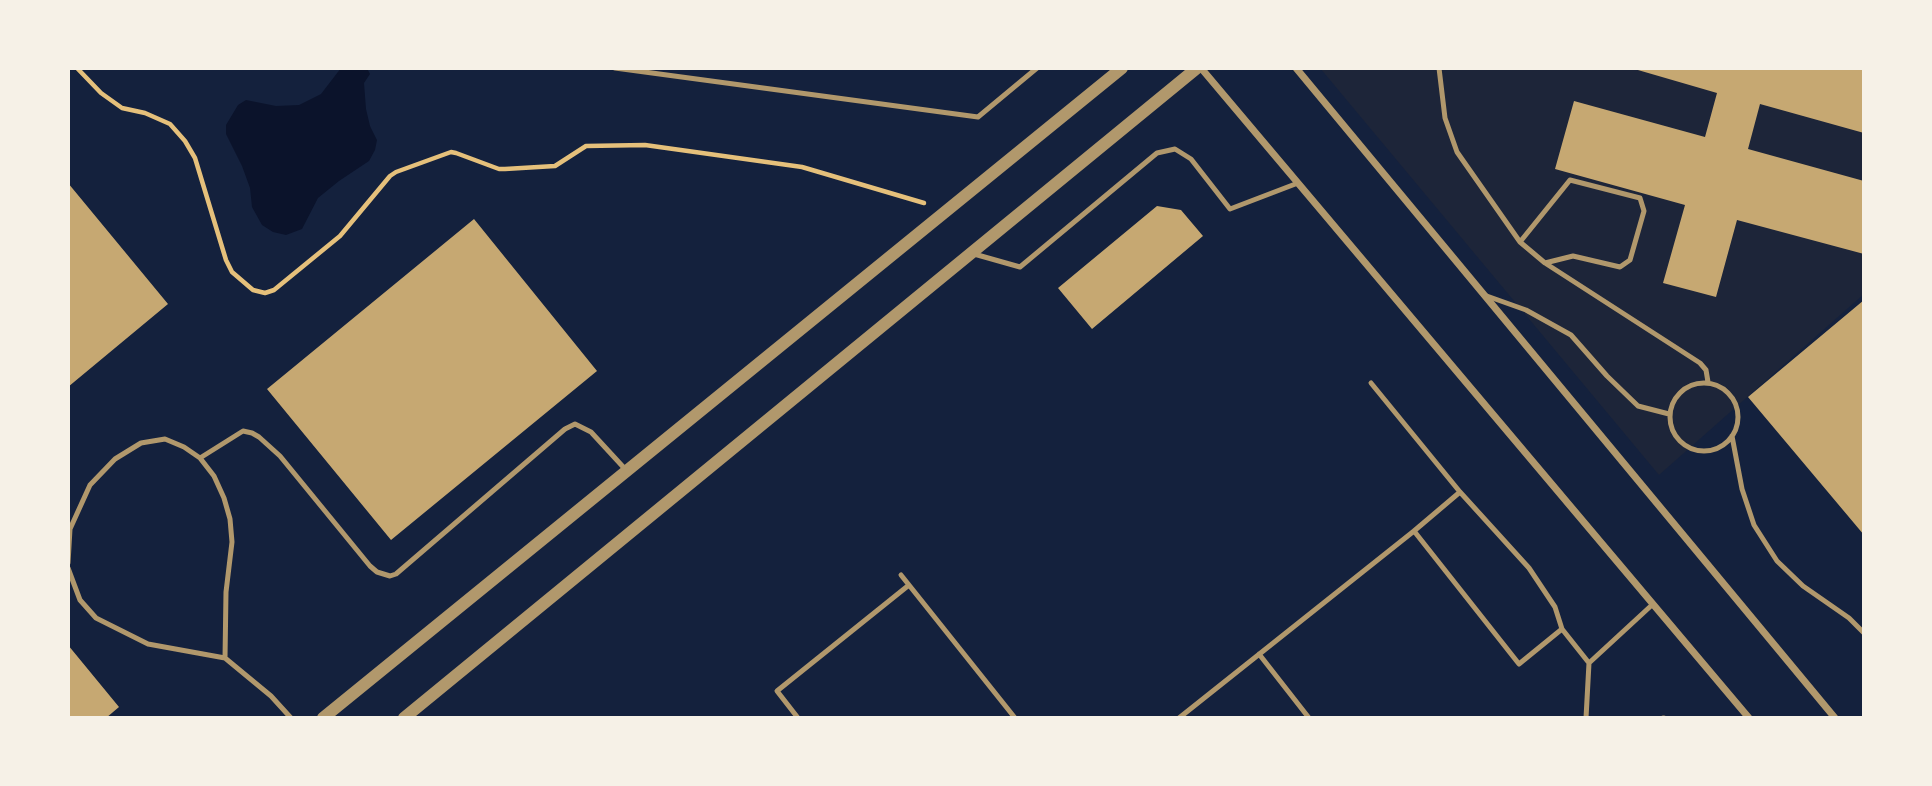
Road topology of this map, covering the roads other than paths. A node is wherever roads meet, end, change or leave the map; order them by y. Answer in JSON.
{"nodes":[{"id":1,"x":615,"y":68,"type":"edge"},
{"id":2,"x":1037,"y":68,"type":"edge"},
{"id":3,"x":1122,"y":68,"type":"edge"},
{"id":4,"x":1199,"y":68,"type":"edge"},
{"id":5,"x":1296,"y":68,"type":"edge"},
{"id":6,"x":1439,"y":68,"type":"edge"},
{"id":7,"x":1298,"y":183,"type":"junction"},
{"id":8,"x":1520,"y":242,"type":"junction"},
{"id":9,"x":971,"y":253,"type":"junction"},
{"id":10,"x":1545,"y":263,"type":"junction"},
{"id":11,"x":1484,"y":295,"type":"junction"},
{"id":12,"x":1708,"y":382,"type":"junction"},
{"id":13,"x":1371,"y":383,"type":"dead end"},
{"id":14,"x":1668,"y":414,"type":"junction"},
{"id":15,"x":1732,"y":436,"type":"junction"},
{"id":16,"x":200,"y":458,"type":"junction"},
{"id":17,"x":626,"y":471,"type":"junction"},
{"id":18,"x":1460,"y":492,"type":"junction"},
{"id":19,"x":1414,"y":531,"type":"junction"},
{"id":20,"x":68,"y":565,"type":"edge"},
{"id":21,"x":901,"y":575,"type":"dead end"},
{"id":22,"x":909,"y":584,"type":"junction"},
{"id":23,"x":1653,"y":604,"type":"junction"},
{"id":24,"x":1562,"y":629,"type":"junction"},
{"id":25,"x":1864,"y":633,"type":"edge"},
{"id":26,"x":1259,"y":654,"type":"junction"},
{"id":27,"x":225,"y":658,"type":"junction"},
{"id":28,"x":1589,"y":663,"type":"junction"},
{"id":29,"x":291,"y":718,"type":"edge"},
{"id":30,"x":323,"y":718,"type":"edge"},
{"id":31,"x":404,"y":718,"type":"edge"},
{"id":32,"x":798,"y":718,"type":"edge"},
{"id":33,"x":1015,"y":718,"type":"edge"},
{"id":34,"x":1180,"y":718,"type":"edge"},
{"id":35,"x":1310,"y":718,"type":"edge"},
{"id":36,"x":1586,"y":718,"type":"edge"},
{"id":37,"x":1749,"y":718,"type":"edge"},
{"id":38,"x":1835,"y":718,"type":"edge"}],
"edges":[{"from":1,"to":2,"type":"lane"},
{"from":3,"to":17,"type":"street"},
{"from":4,"to":7,"type":"street"},
{"from":4,"to":9,"type":"street"},
{"from":5,"to":11,"type":"street"},
{"from":6,"to":8,"type":"lane"},
{"from":7,"to":9,"type":"lane"},
{"from":7,"to":23,"type":"street"},
{"from":8,"to":10,"type":"lane"},
{"from":8,"to":10,"type":"lane"},
{"from":9,"to":31,"type":"street"},
{"from":10,"to":12,"type":"lane"},
{"from":11,"to":14,"type":"lane"},
{"from":11,"to":38,"type":"street"},
{"from":12,"to":14,"type":"lane"},
{"from":12,"to":15,"type":"lane"},
{"from":13,"to":18,"type":"lane"},
{"from":14,"to":15,"type":"lane"},
{"from":15,"to":25,"type":"lane"},
{"from":16,"to":17,"type":"lane"},
{"from":16,"to":20,"type":"lane"},
{"from":16,"to":27,"type":"lane"},
{"from":17,"to":30,"type":"street"},
{"from":18,"to":19,"type":"lane"},
{"from":18,"to":24,"type":"lane"},
{"from":19,"to":24,"type":"lane"},
{"from":19,"to":26,"type":"lane"},
{"from":20,"to":27,"type":"lane"},
{"from":21,"to":22,"type":"lane"},
{"from":22,"to":32,"type":"lane"},
{"from":22,"to":33,"type":"lane"},
{"from":23,"to":28,"type":"lane"},
{"from":23,"to":37,"type":"street"},
{"from":24,"to":28,"type":"lane"},
{"from":26,"to":34,"type":"lane"},
{"from":26,"to":35,"type":"lane"},
{"from":27,"to":29,"type":"lane"},
{"from":28,"to":36,"type":"lane"}]}
